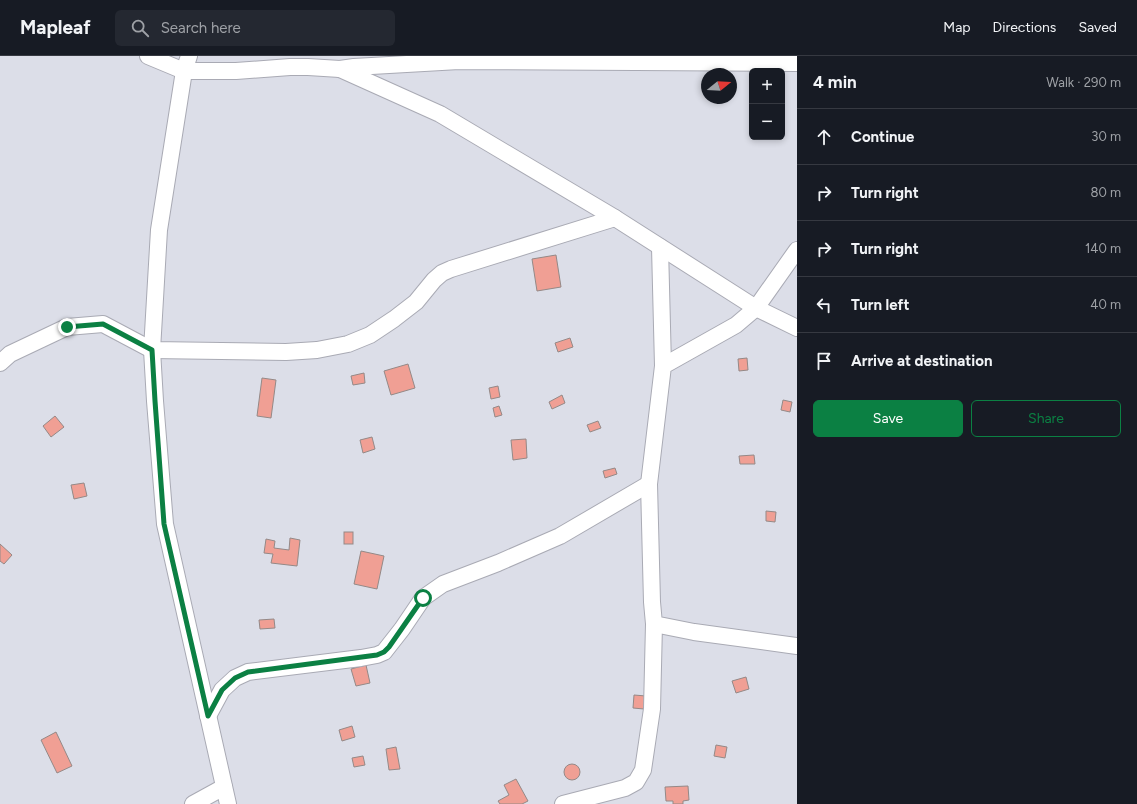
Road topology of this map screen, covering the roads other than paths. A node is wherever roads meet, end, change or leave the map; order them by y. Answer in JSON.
{"nodes":[{"id":1,"x":148,"y":56,"type":"edge"},
{"id":2,"x":187,"y":63,"type":"edge"},
{"id":3,"x":797,"y":63,"type":"edge"},
{"id":4,"x":346,"y":64,"type":"edge"},
{"id":5,"x":615,"y":218,"type":"junction"},
{"id":6,"x":660,"y":247,"type":"junction"},
{"id":7,"x":797,"y":250,"type":"edge"},
{"id":8,"x":756,"y":308,"type":"junction"},
{"id":9,"x":797,"y":328,"type":"edge"},
{"id":10,"x":152,"y":350,"type":"junction"},
{"id":11,"x":0,"y":363,"type":"edge"},
{"id":12,"x":663,"y":366,"type":"junction"},
{"id":13,"x":649,"y":484,"type":"junction"},
{"id":14,"x":654,"y":624,"type":"junction"},
{"id":15,"x":797,"y":646,"type":"edge"},
{"id":16,"x":208,"y":716,"type":"junction"},
{"id":17,"x":224,"y":787,"type":"junction"},
{"id":18,"x":209,"y":799,"type":"edge"},
{"id":19,"x":193,"y":804,"type":"edge"},
{"id":20,"x":228,"y":804,"type":"edge"},
{"id":21,"x":563,"y":804,"type":"edge"}],
"edges":[{"from":1,"to":2,"type":"street"},
{"from":2,"to":4,"type":"street"},
{"from":2,"to":10,"type":"street"},
{"from":3,"to":4,"type":"street"},
{"from":4,"to":5,"type":"street"},
{"from":5,"to":6,"type":"street"},
{"from":5,"to":10,"type":"street"},
{"from":6,"to":8,"type":"street"},
{"from":6,"to":12,"type":"street"},
{"from":7,"to":8,"type":"street"},
{"from":8,"to":9,"type":"street"},
{"from":8,"to":12,"type":"street"},
{"from":10,"to":11,"type":"street"},
{"from":10,"to":16,"type":"street"},
{"from":12,"to":13,"type":"street"},
{"from":13,"to":14,"type":"street"},
{"from":13,"to":16,"type":"street"},
{"from":14,"to":15,"type":"street"},
{"from":14,"to":21,"type":"street"},
{"from":16,"to":17,"type":"street"},
{"from":17,"to":18,"type":"street"},
{"from":17,"to":20,"type":"street"},
{"from":18,"to":19,"type":"street"}]}
